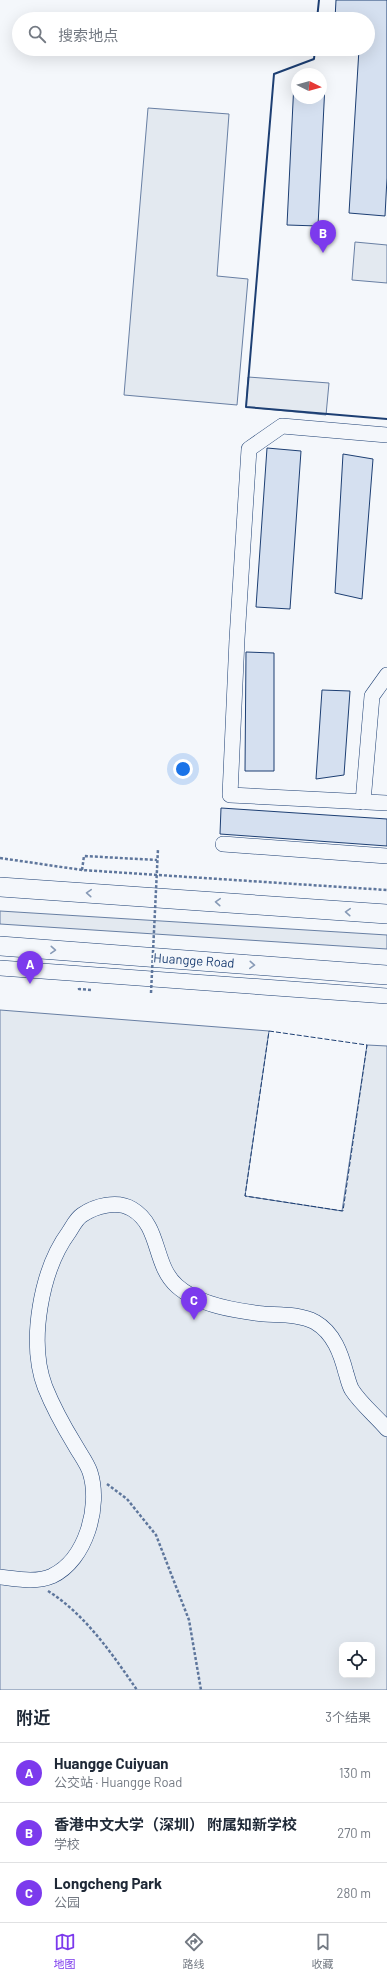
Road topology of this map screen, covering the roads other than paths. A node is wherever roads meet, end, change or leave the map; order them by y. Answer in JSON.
{"nodes":[{"id":1,"x":387,"y":435,"type":"edge"},
{"id":2,"x":387,"y":675,"type":"edge"},
{"id":3,"x":363,"y":802,"type":"junction"},
{"id":4,"x":387,"y":804,"type":"edge"},
{"id":5,"x":223,"y":844,"type":"dead end"},
{"id":6,"x":387,"y":856,"type":"edge"},
{"id":7,"x":0,"y":886,"type":"edge"},
{"id":8,"x":387,"y":914,"type":"edge"},
{"id":9,"x":0,"y":946,"type":"edge"},
{"id":10,"x":0,"y":968,"type":"edge"},
{"id":11,"x":387,"y":975,"type":"edge"},
{"id":12,"x":387,"y":996,"type":"edge"},
{"id":13,"x":387,"y":1429,"type":"edge"},
{"id":14,"x":0,"y":1577,"type":"edge"}],
"edges":[{"from":1,"to":3,"type":"street"},
{"from":2,"to":3,"type":"street"},
{"from":3,"to":4,"type":"street"},
{"from":5,"to":6,"type":"street"},
{"from":8,"to":7,"type":"main road","one_way":true},
{"from":9,"to":11,"type":"main road","name":"Huangge Road","one_way":true},
{"from":10,"to":12,"type":"street"},
{"from":13,"to":14,"type":"street"}]}
